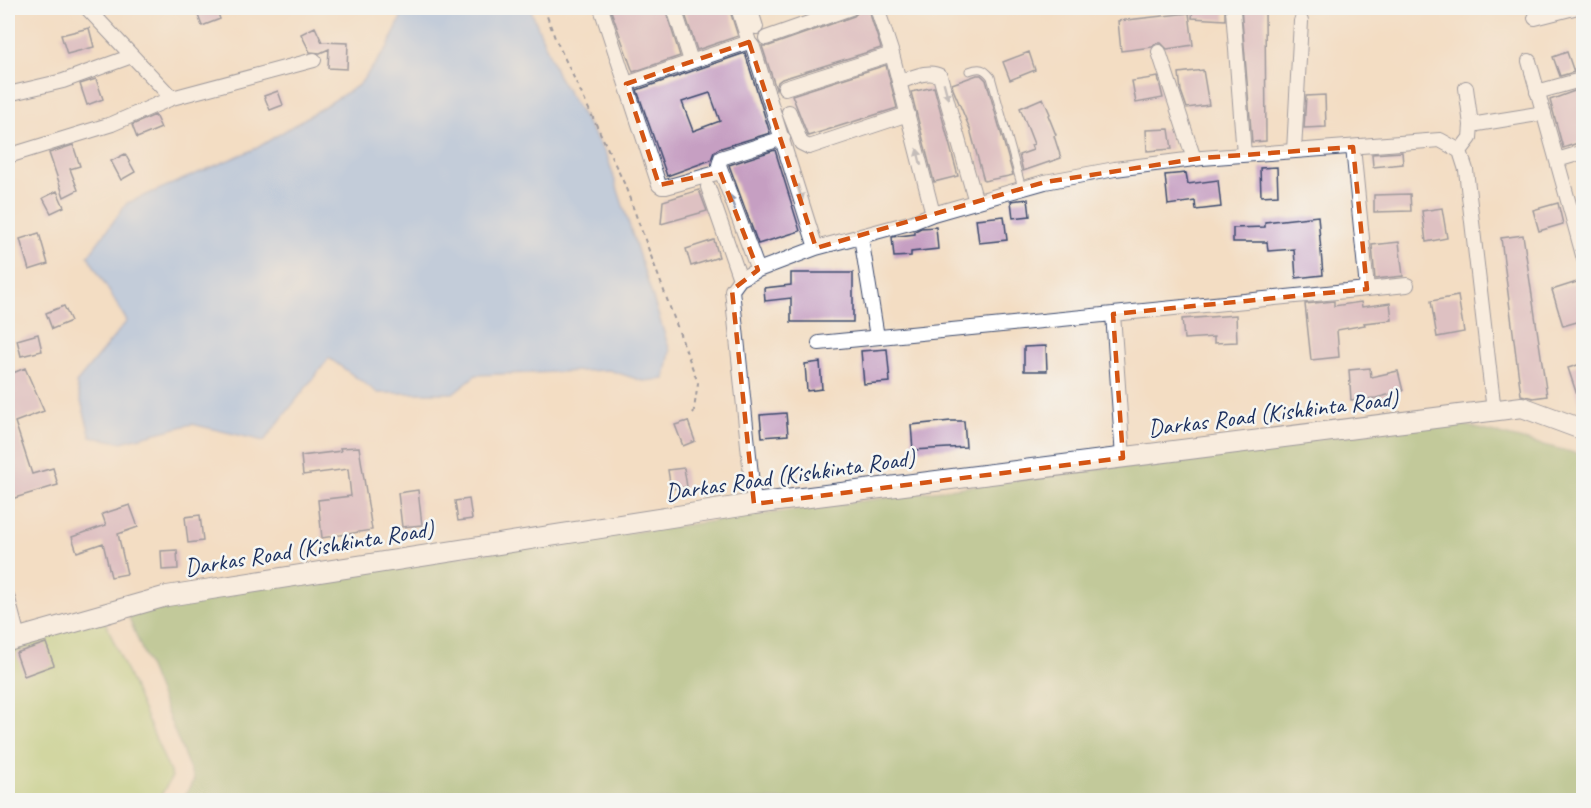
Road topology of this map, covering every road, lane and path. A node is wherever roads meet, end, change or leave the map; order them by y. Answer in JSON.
{"nodes":[{"id":1,"x":87,"y":8,"type":"edge"},
{"id":2,"x":544,"y":8,"type":"edge"},
{"id":3,"x":601,"y":8,"type":"edge"},
{"id":4,"x":674,"y":8,"type":"edge"},
{"id":5,"x":738,"y":8,"type":"edge"},
{"id":6,"x":750,"y":8,"type":"edge"},
{"id":7,"x":851,"y":8,"type":"edge"},
{"id":8,"x":877,"y":8,"type":"edge"},
{"id":9,"x":1574,"y":8,"type":"edge"},
{"id":10,"x":1233,"y":10,"type":"dead end"},
{"id":11,"x":1535,"y":18,"type":"dead end"},
{"id":12,"x":1301,"y":21,"type":"dead end"},
{"id":13,"x":749,"y":42,"type":"junction"},
{"id":14,"x":1159,"y":52,"type":"dead end"},
{"id":15,"x":892,"y":54,"type":"junction"},
{"id":16,"x":132,"y":56,"type":"junction"},
{"id":17,"x":314,"y":60,"type":"dead end"},
{"id":18,"x":691,"y":61,"type":"junction"},
{"id":19,"x":1529,"y":61,"type":"dead end"},
{"id":20,"x":969,"y":71,"type":"dead end"},
{"id":21,"x":1584,"y":79,"type":"edge"},
{"id":22,"x":899,"y":82,"type":"junction"},
{"id":23,"x":626,"y":84,"type":"junction"},
{"id":24,"x":785,"y":88,"type":"dead end"},
{"id":25,"x":1466,"y":88,"type":"dead end"},
{"id":26,"x":1538,"y":92,"type":"junction"},
{"id":27,"x":8,"y":94,"type":"edge"},
{"id":28,"x":172,"y":98,"type":"junction"},
{"id":29,"x":789,"y":112,"type":"dead end"},
{"id":30,"x":1544,"y":113,"type":"junction"},
{"id":31,"x":908,"y":114,"type":"junction"},
{"id":32,"x":1471,"y":125,"type":"junction"},
{"id":33,"x":783,"y":138,"type":"junction"},
{"id":34,"x":1353,"y":147,"type":"junction"},
{"id":35,"x":1294,"y":151,"type":"junction"},
{"id":36,"x":1460,"y":151,"type":"junction"},
{"id":37,"x":1584,"y":152,"type":"edge"},
{"id":38,"x":1244,"y":155,"type":"junction"},
{"id":39,"x":8,"y":156,"type":"edge"},
{"id":40,"x":1194,"y":159,"type":"junction"},
{"id":41,"x":1557,"y":160,"type":"junction"},
{"id":42,"x":720,"y":172,"type":"junction"},
{"id":43,"x":708,"y":187,"type":"dead end"},
{"id":44,"x":1022,"y":188,"type":"junction"},
{"id":45,"x":976,"y":202,"type":"junction"},
{"id":46,"x":933,"y":214,"type":"junction"},
{"id":47,"x":1579,"y":221,"type":"edge"},
{"id":48,"x":861,"y":237,"type":"junction"},
{"id":49,"x":816,"y":248,"type":"junction"},
{"id":50,"x":1584,"y":259,"type":"edge"},
{"id":51,"x":758,"y":270,"type":"junction"},
{"id":52,"x":740,"y":279,"type":"junction"},
{"id":53,"x":1407,"y":285,"type":"dead end"},
{"id":54,"x":1367,"y":289,"type":"junction"},
{"id":55,"x":1113,"y":314,"type":"junction"},
{"id":56,"x":877,"y":338,"type":"junction"},
{"id":57,"x":819,"y":343,"type":"dead end"},
{"id":58,"x":1494,"y":411,"type":"junction"},
{"id":59,"x":693,"y":416,"type":"dead end"},
{"id":60,"x":1584,"y":430,"type":"edge"},
{"id":61,"x":1123,"y":458,"type":"junction"},
{"id":62,"x":754,"y":504,"type":"junction"},
{"id":63,"x":8,"y":599,"type":"edge"},
{"id":64,"x":13,"y":639,"type":"edge"}],
"edges":[{"from":1,"to":16,"type":"street"},
{"from":2,"to":59,"type":"path"},
{"from":3,"to":23,"type":"street"},
{"from":4,"to":18,"type":"street"},
{"from":5,"to":13,"type":"street"},
{"from":6,"to":7,"type":"street"},
{"from":8,"to":15,"type":"street"},
{"from":9,"to":11,"type":"street"},
{"from":10,"to":38,"type":"street"},
{"from":12,"to":35,"type":"street"},
{"from":13,"to":18,"type":"street"},
{"from":13,"to":33,"type":"street"},
{"from":14,"to":40,"type":"street"},
{"from":15,"to":22,"type":"street"},
{"from":15,"to":24,"type":"street"},
{"from":16,"to":27,"type":"street"},
{"from":16,"to":28,"type":"street"},
{"from":17,"to":28,"type":"street"},
{"from":18,"to":23,"type":"street"},
{"from":19,"to":26,"type":"street"},
{"from":20,"to":44,"type":"lane"},
{"from":21,"to":26,"type":"street"},
{"from":22,"to":31,"type":"street"},
{"from":22,"to":45,"type":"street","one_way":true},
{"from":23,"to":42,"type":"street"},
{"from":25,"to":32,"type":"street"},
{"from":26,"to":30,"type":"street"},
{"from":28,"to":39,"type":"street"},
{"from":29,"to":31,"type":"street"},
{"from":30,"to":32,"type":"street"},
{"from":30,"to":41,"type":"street"},
{"from":46,"to":31,"type":"street","one_way":true},
{"from":32,"to":36,"type":"street"},
{"from":33,"to":42,"type":"street"},
{"from":33,"to":49,"type":"street","one_way":true},
{"from":34,"to":35,"type":"street"},
{"from":34,"to":36,"type":"street"},
{"from":34,"to":54,"type":"street"},
{"from":35,"to":38,"type":"street"},
{"from":36,"to":58,"type":"street"},
{"from":37,"to":41,"type":"street"},
{"from":38,"to":40,"type":"street"},
{"from":40,"to":44,"type":"street"},
{"from":41,"to":47,"type":"street"},
{"from":51,"to":42,"type":"street","one_way":true},
{"from":43,"to":52,"type":"street"},
{"from":44,"to":45,"type":"street"},
{"from":45,"to":46,"type":"street"},
{"from":46,"to":48,"type":"street"},
{"from":47,"to":50,"type":"street"},
{"from":48,"to":49,"type":"street"},
{"from":48,"to":56,"type":"street"},
{"from":49,"to":51,"type":"street"},
{"from":51,"to":52,"type":"street"},
{"from":52,"to":62,"type":"street"},
{"from":53,"to":54,"type":"street"},
{"from":54,"to":55,"type":"street"},
{"from":55,"to":56,"type":"street"},
{"from":55,"to":61,"type":"street"},
{"from":56,"to":57,"type":"street"},
{"from":58,"to":60,"type":"main road","name":"Darkas Road (Kishkinta Road)"},
{"from":58,"to":61,"type":"main road","name":"Darkas Road (Kishkinta Road)"},
{"from":61,"to":62,"type":"main road","name":"Darkas Road (Kishkinta Road)"},
{"from":62,"to":64,"type":"main road","name":"Darkas Road (Kishkinta Road)"},
{"from":63,"to":64,"type":"street"}]}
